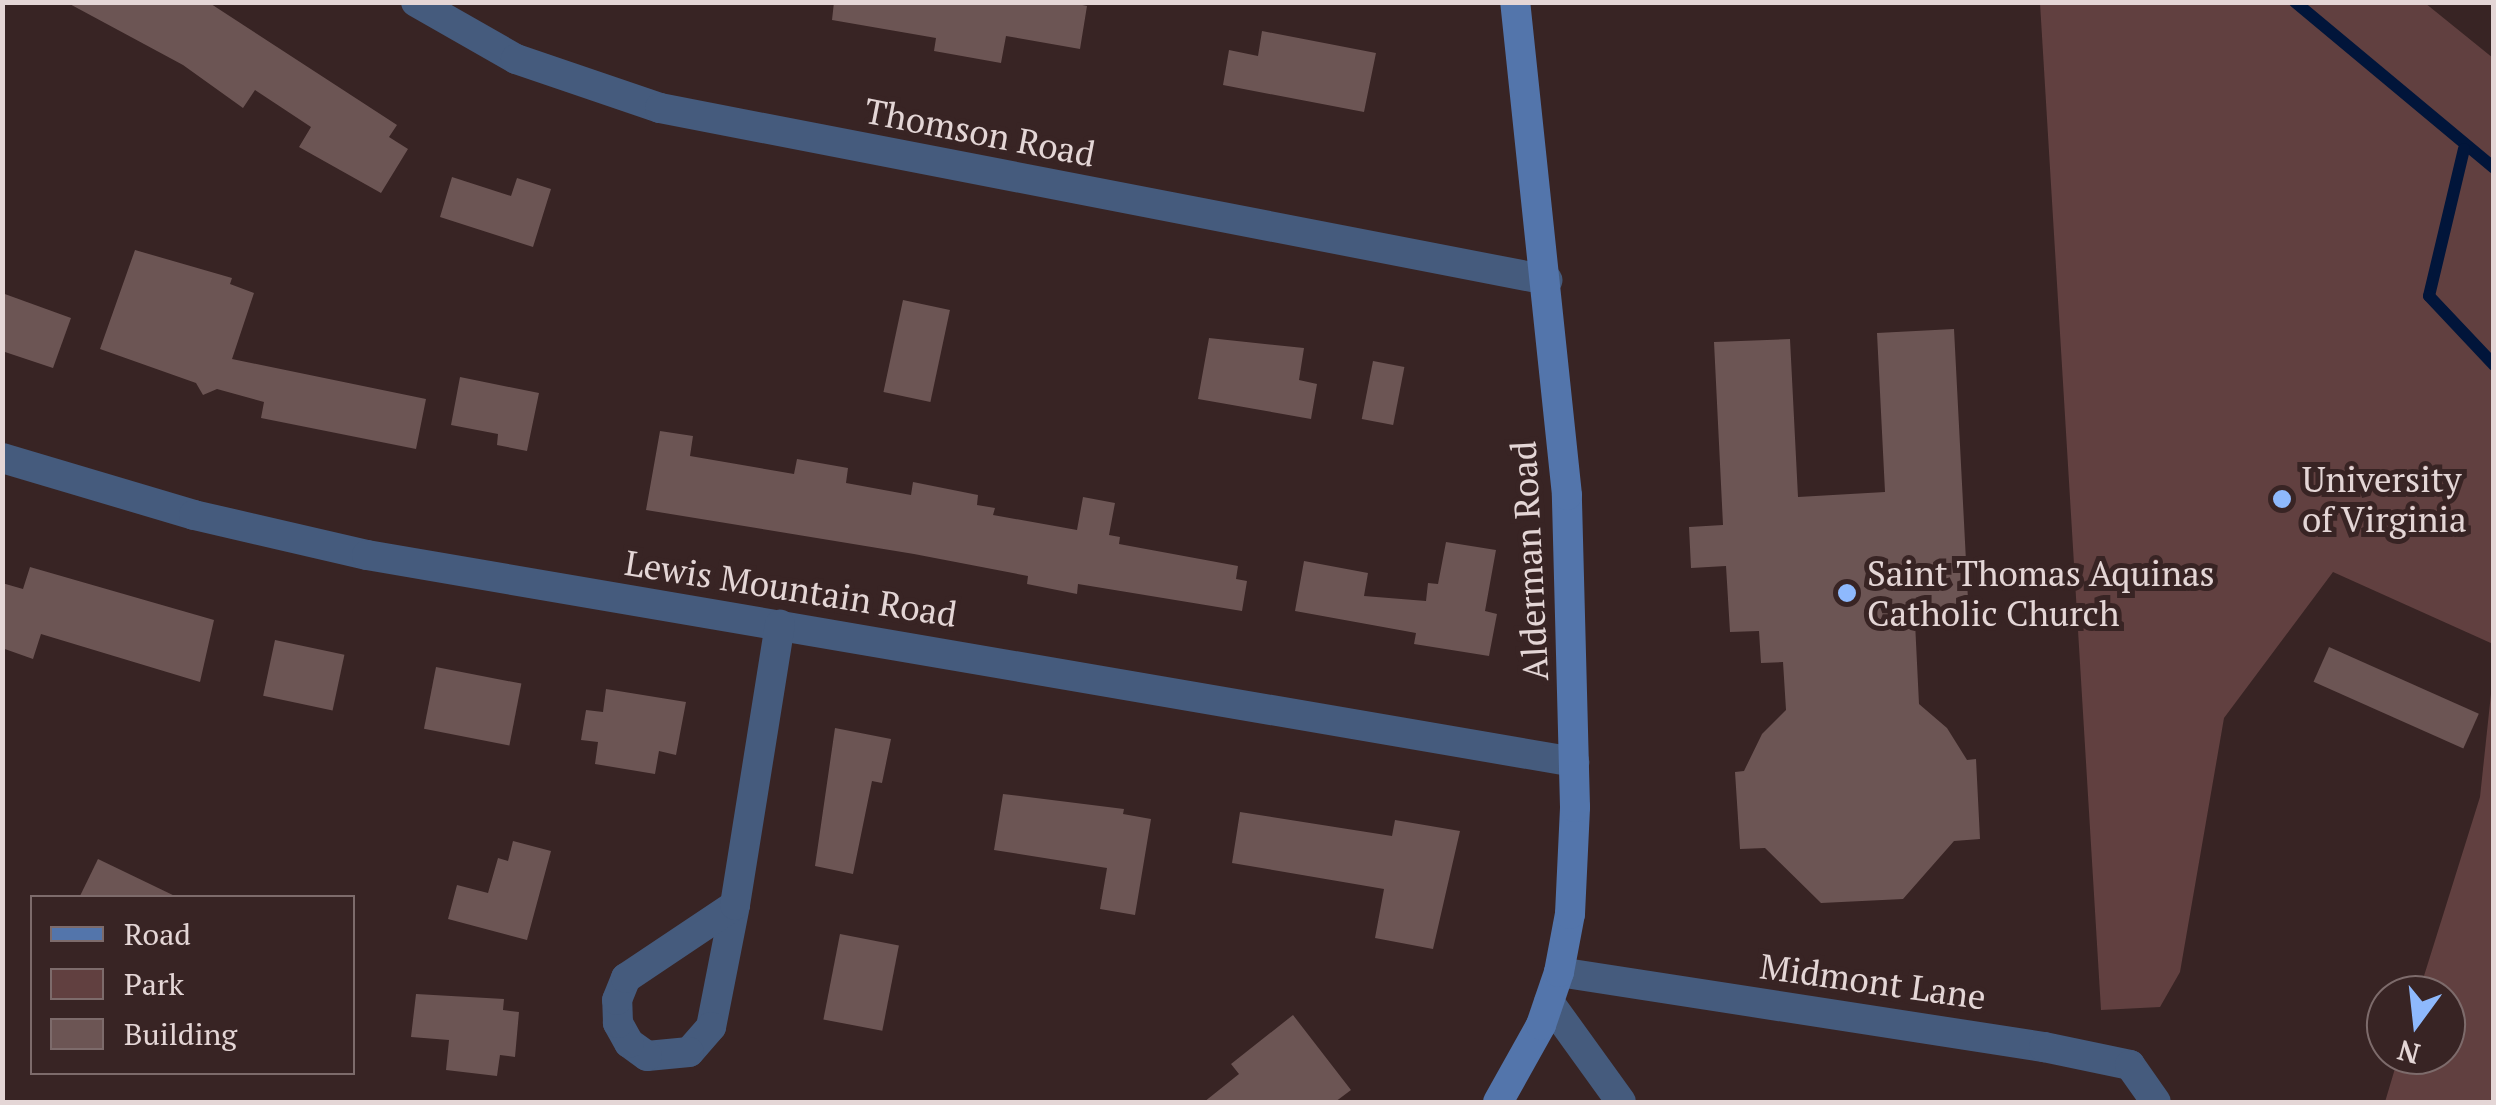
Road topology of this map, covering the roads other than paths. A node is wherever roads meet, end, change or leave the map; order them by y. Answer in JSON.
{"nodes":[{"id":1,"x":416,"y":2,"type":"edge"},
{"id":2,"x":1515,"y":2,"type":"edge"},
{"id":3,"x":1547,"y":280,"type":"junction"},
{"id":4,"x":2,"y":458,"type":"edge"},
{"id":5,"x":780,"y":625,"type":"junction"},
{"id":6,"x":1574,"y":762,"type":"junction"},
{"id":7,"x":735,"y":905,"type":"junction"},
{"id":8,"x":1558,"y":972,"type":"junction"},
{"id":9,"x":1550,"y":1002,"type":"junction"},
{"id":10,"x":1498,"y":1102,"type":"edge"},
{"id":11,"x":1621,"y":1102,"type":"edge"},
{"id":12,"x":2156,"y":1102,"type":"edge"}],
"edges":[{"from":1,"to":3,"type":"street","name":"Thomson Road"},
{"from":2,"to":3,"type":"main road","name":"Alderman Road"},
{"from":3,"to":6,"type":"main road","name":"Alderman Road"},
{"from":4,"to":5,"type":"street","name":"Lewis Mountain Road"},
{"from":5,"to":6,"type":"street","name":"Lewis Mountain Road"},
{"from":5,"to":7,"type":"street"},
{"from":6,"to":8,"type":"main road","name":"Alderman Road"},
{"from":7,"to":7,"type":"street"},
{"from":8,"to":9,"type":"main road","name":"Alderman Road"},
{"from":8,"to":12,"type":"street","name":"Midmont Lane"},
{"from":9,"to":10,"type":"main road","name":"Alderman Road"},
{"from":9,"to":11,"type":"street"}]}
